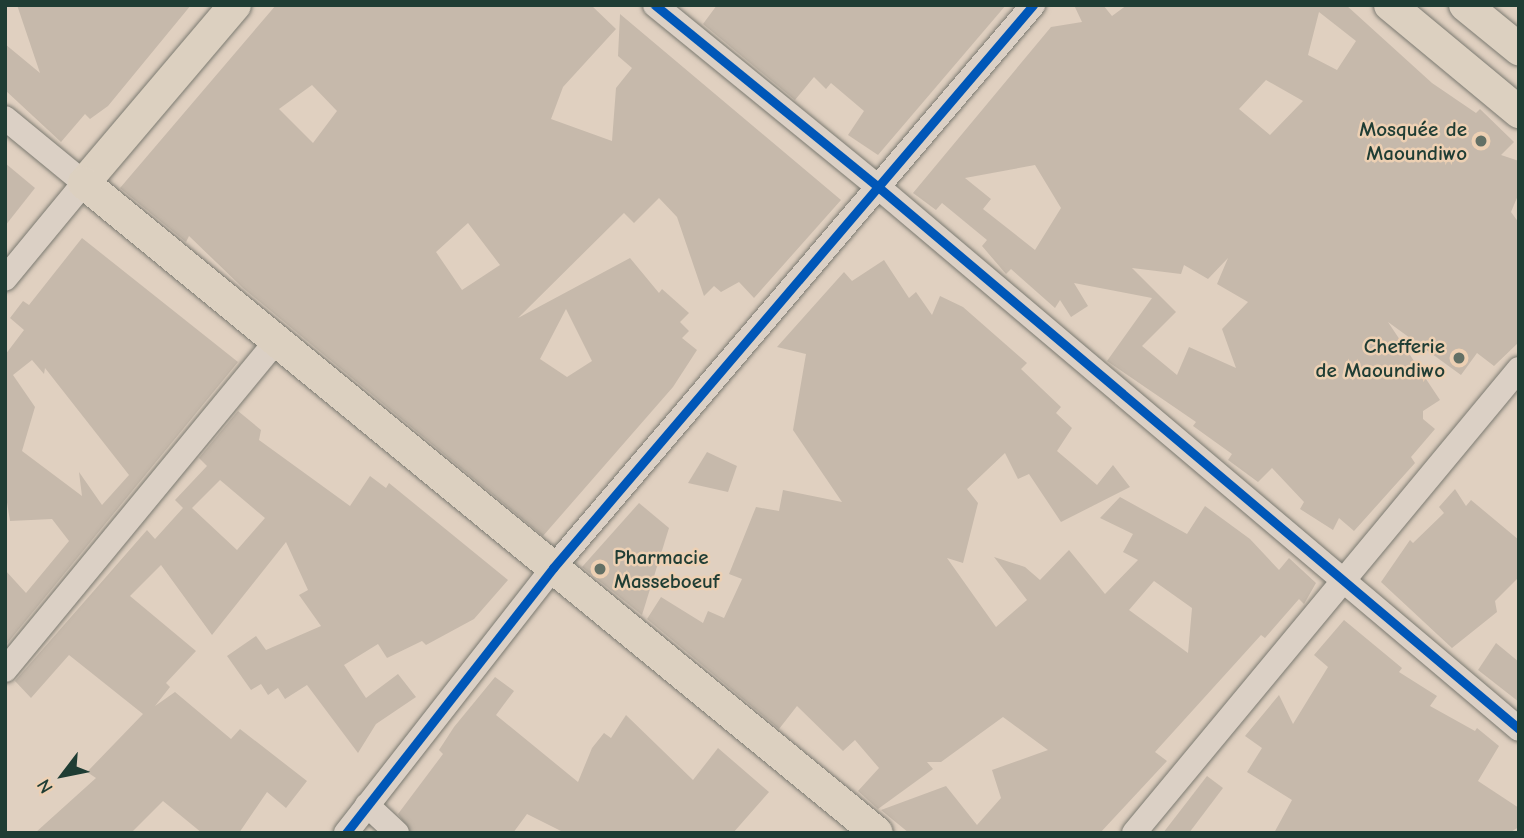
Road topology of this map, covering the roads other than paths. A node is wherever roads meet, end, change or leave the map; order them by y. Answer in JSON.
{"nodes":[{"id":1,"x":235,"y":5,"type":"edge"},
{"id":2,"x":655,"y":5,"type":"edge"},
{"id":3,"x":1033,"y":5,"type":"edge"},
{"id":4,"x":1390,"y":5,"type":"edge"},
{"id":5,"x":1465,"y":5,"type":"edge"},
{"id":6,"x":1519,"y":49,"type":"edge"},
{"id":7,"x":1519,"y":112,"type":"edge"},
{"id":8,"x":5,"y":118,"type":"edge"},
{"id":9,"x":84,"y":183,"type":"junction"},
{"id":10,"x":877,"y":186,"type":"junction"},
{"id":11,"x":5,"y":279,"type":"edge"},
{"id":12,"x":276,"y":341,"type":"junction"},
{"id":13,"x":1519,"y":369,"type":"edge"},
{"id":14,"x":553,"y":568,"type":"junction"},
{"id":15,"x":1342,"y":579,"type":"junction"},
{"id":16,"x":5,"y":670,"type":"edge"},
{"id":17,"x":1519,"y":729,"type":"edge"},
{"id":18,"x":368,"y":805,"type":"junction"},
{"id":19,"x":346,"y":833,"type":"edge"},
{"id":20,"x":397,"y":833,"type":"edge"},
{"id":21,"x":877,"y":833,"type":"edge"},
{"id":22,"x":1134,"y":833,"type":"edge"}],
"edges":[{"from":1,"to":9,"type":"main road"},
{"from":2,"to":10,"type":"street"},
{"from":3,"to":10,"type":"street"},
{"from":4,"to":7,"type":"main road"},
{"from":5,"to":6,"type":"main road"},
{"from":8,"to":9,"type":"street"},
{"from":9,"to":11,"type":"street"},
{"from":9,"to":12,"type":"main road"},
{"from":10,"to":14,"type":"street"},
{"from":10,"to":15,"type":"street"},
{"from":12,"to":14,"type":"main road"},
{"from":12,"to":16,"type":"street"},
{"from":13,"to":15,"type":"street"},
{"from":14,"to":18,"type":"street"},
{"from":14,"to":21,"type":"main road"},
{"from":15,"to":17,"type":"street"},
{"from":15,"to":22,"type":"street"},
{"from":18,"to":19,"type":"street"},
{"from":18,"to":20,"type":"street"}]}
